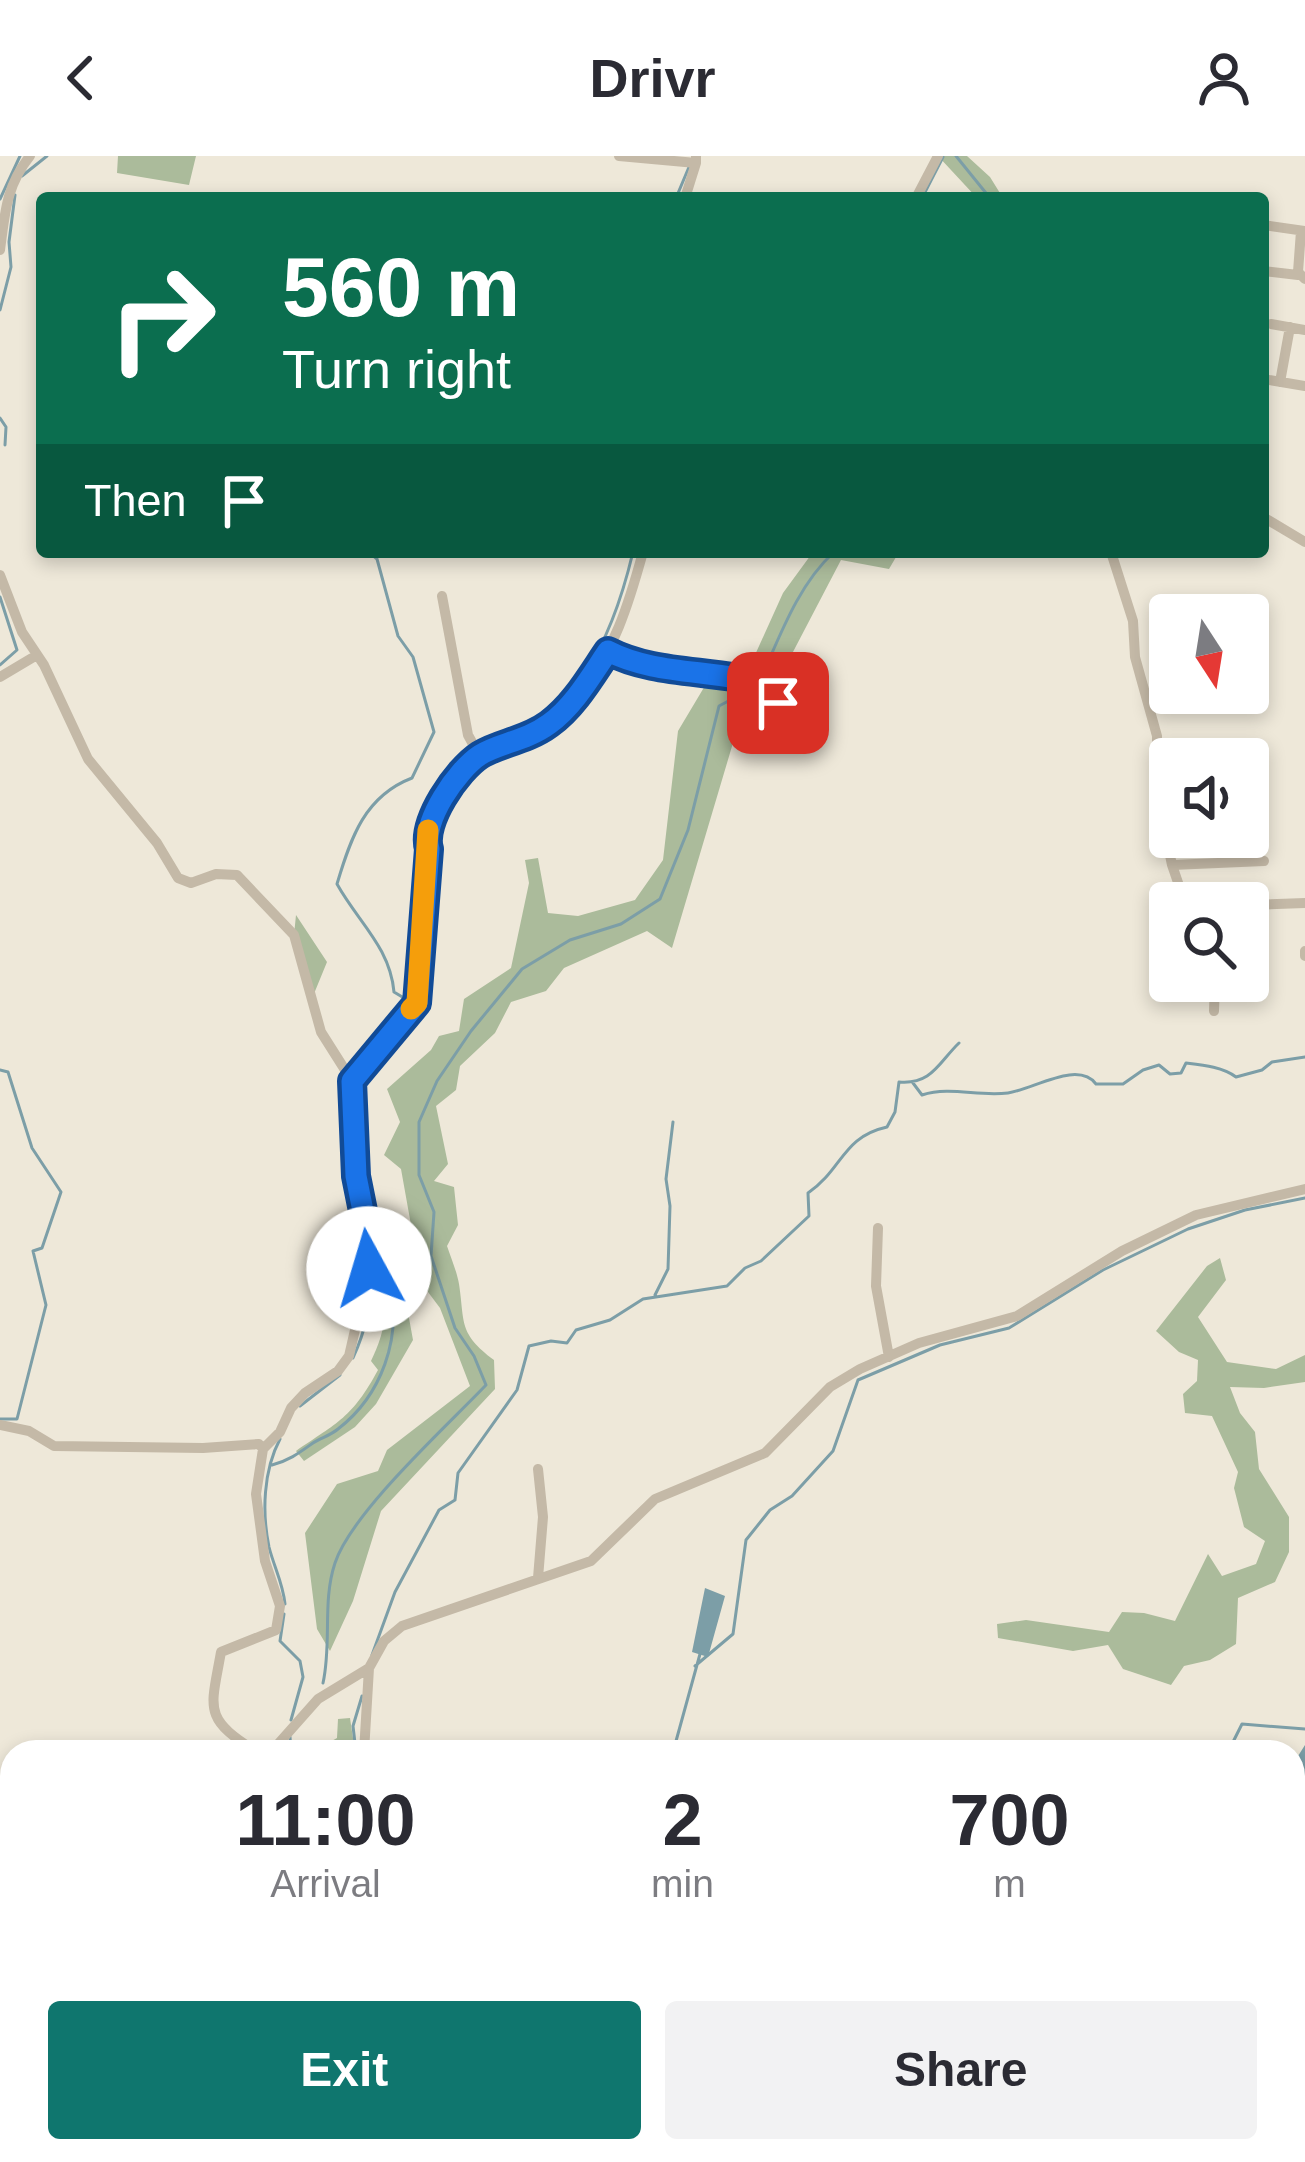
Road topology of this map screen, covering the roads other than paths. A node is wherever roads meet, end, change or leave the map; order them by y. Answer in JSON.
{"nodes":[{"id":1,"x":30,"y":156,"type":"edge"},
{"id":2,"x":619,"y":156,"type":"edge"},
{"id":3,"x":938,"y":156,"type":"edge"},
{"id":4,"x":696,"y":160,"type":"edge"},
{"id":5,"x":687,"y":192,"type":"edge"},
{"id":6,"x":919,"y":192,"type":"edge"},
{"id":7,"x":1269,"y":226,"type":"edge"},
{"id":8,"x":1303,"y":231,"type":"edge"},
{"id":9,"x":0,"y":250,"type":"edge"},
{"id":10,"x":1269,"y":272,"type":"edge"},
{"id":11,"x":1302,"y":277,"type":"edge"},
{"id":12,"x":1271,"y":324,"type":"dead end"},
{"id":13,"x":1290,"y":327,"type":"junction"},
{"id":14,"x":1305,"y":329,"type":"edge"},
{"id":15,"x":1269,"y":380,"type":"edge"},
{"id":16,"x":1280,"y":382,"type":"junction"},
{"id":17,"x":1305,"y":386,"type":"edge"},
{"id":18,"x":1269,"y":521,"type":"edge"},
{"id":19,"x":1305,"y":542,"type":"edge"},
{"id":20,"x":641,"y":558,"type":"edge"},
{"id":21,"x":1113,"y":558,"type":"edge"},
{"id":22,"x":0,"y":575,"type":"edge"},
{"id":23,"x":442,"y":596,"type":"dead end"},
{"id":24,"x":608,"y":651,"type":"junction"},
{"id":25,"x":37,"y":655,"type":"junction"},
{"id":26,"x":0,"y":677,"type":"edge"},
{"id":27,"x":778,"y":703,"type":"dead end"},
{"id":28,"x":479,"y":755,"type":"junction"},
{"id":29,"x":1264,"y":861,"type":"dead end"},
{"id":30,"x":1172,"y":865,"type":"junction"},
{"id":31,"x":1178,"y":882,"type":"edge"},
{"id":32,"x":1305,"y":903,"type":"edge"},
{"id":33,"x":1269,"y":904,"type":"edge"},
{"id":34,"x":1214,"y":1002,"type":"edge"},
{"id":35,"x":1214,"y":1011,"type":"dead end"},
{"id":36,"x":352,"y":1081,"type":"junction"},
{"id":37,"x":1305,"y":1189,"type":"edge"},
{"id":38,"x":878,"y":1228,"type":"dead end"},
{"id":39,"x":889,"y":1357,"type":"junction"},
{"id":40,"x":0,"y":1425,"type":"edge"},
{"id":41,"x":263,"y":1449,"type":"junction"},
{"id":42,"x":538,"y":1469,"type":"dead end"},
{"id":43,"x":538,"y":1578,"type":"junction"},
{"id":44,"x":369,"y":1668,"type":"junction"},
{"id":45,"x":242,"y":1740,"type":"edge"},
{"id":46,"x":282,"y":1740,"type":"edge"},
{"id":47,"x":365,"y":1740,"type":"edge"}],
"edges":[{"from":1,"to":9,"type":"street"},
{"from":2,"to":4,"type":"street"},
{"from":3,"to":6,"type":"street"},
{"from":4,"to":5,"type":"street"},
{"from":7,"to":8,"type":"street"},
{"from":8,"to":11,"type":"street"},
{"from":10,"to":11,"type":"street"},
{"from":12,"to":13,"type":"street"},
{"from":13,"to":14,"type":"street"},
{"from":13,"to":16,"type":"street"},
{"from":15,"to":16,"type":"street"},
{"from":16,"to":17,"type":"street"},
{"from":18,"to":19,"type":"street"},
{"from":20,"to":24,"type":"street"},
{"from":21,"to":30,"type":"street"},
{"from":22,"to":25,"type":"street"},
{"from":23,"to":28,"type":"street"},
{"from":24,"to":27,"type":"street"},
{"from":24,"to":28,"type":"street"},
{"from":25,"to":26,"type":"street"},
{"from":25,"to":36,"type":"street"},
{"from":28,"to":36,"type":"street"},
{"from":29,"to":30,"type":"street"},
{"from":30,"to":31,"type":"street"},
{"from":32,"to":33,"type":"street"},
{"from":34,"to":35,"type":"street"},
{"from":36,"to":41,"type":"street"},
{"from":37,"to":39,"type":"street"},
{"from":38,"to":39,"type":"street"},
{"from":39,"to":43,"type":"street"},
{"from":40,"to":41,"type":"street"},
{"from":41,"to":45,"type":"street"},
{"from":42,"to":43,"type":"street"},
{"from":43,"to":44,"type":"street"},
{"from":44,"to":46,"type":"street"},
{"from":44,"to":47,"type":"street"}]}
